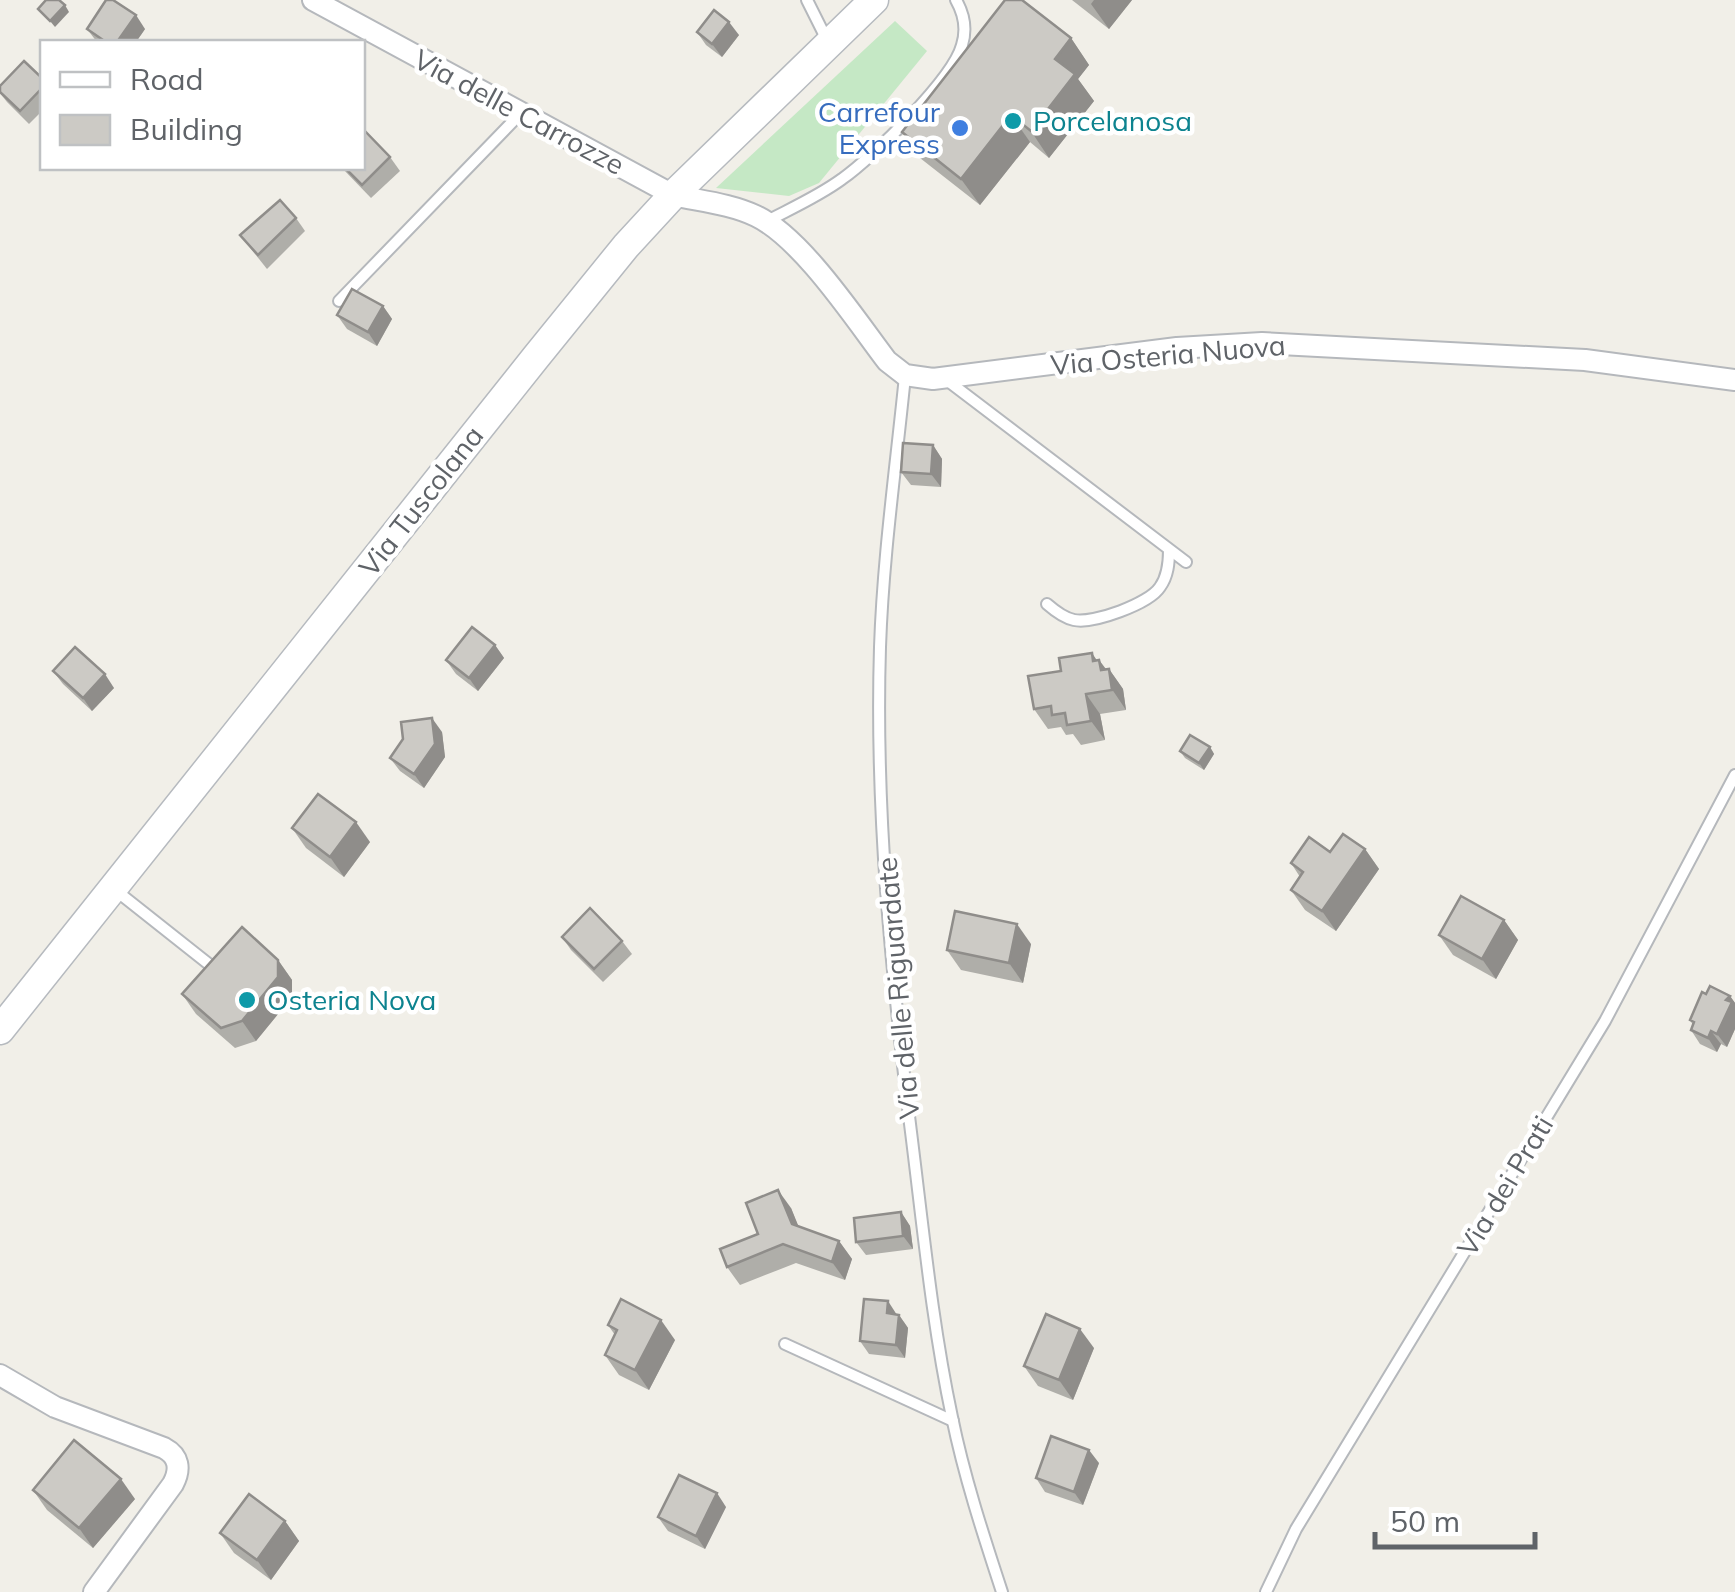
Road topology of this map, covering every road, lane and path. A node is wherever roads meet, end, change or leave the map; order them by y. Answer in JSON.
{"nodes":[{"id":1,"x":313,"y":0,"type":"edge"},
{"id":2,"x":808,"y":0,"type":"edge"},
{"id":3,"x":874,"y":0,"type":"edge"},
{"id":4,"x":956,"y":0,"type":"edge"},
{"id":5,"x":828,"y":44,"type":"junction"},
{"id":6,"x":521,"y":113,"type":"junction"},
{"id":7,"x":673,"y":195,"type":"junction"},
{"id":8,"x":766,"y":221,"type":"junction"},
{"id":9,"x":339,"y":301,"type":"dead end"},
{"id":10,"x":905,"y":375,"type":"junction"},
{"id":11,"x":943,"y":378,"type":"junction"},
{"id":12,"x":1735,"y":380,"type":"edge"},
{"id":13,"x":1169,"y":550,"type":"junction"},
{"id":14,"x":1186,"y":562,"type":"dead end"},
{"id":15,"x":1047,"y":604,"type":"dead end"},
{"id":16,"x":1735,"y":775,"type":"edge"},
{"id":17,"x":113,"y":888,"type":"junction"},
{"id":18,"x":215,"y":968,"type":"edge"},
{"id":19,"x":0,"y":1030,"type":"edge"},
{"id":20,"x":785,"y":1344,"type":"dead end"},
{"id":21,"x":0,"y":1375,"type":"edge"},
{"id":22,"x":953,"y":1421,"type":"junction"},
{"id":23,"x":94,"y":1592,"type":"edge"},
{"id":24,"x":1002,"y":1592,"type":"edge"},
{"id":25,"x":1266,"y":1592,"type":"edge"}],
"edges":[{"from":1,"to":6,"type":"street","name":"Via delle Carrozze"},
{"from":2,"to":5,"type":"lane"},
{"from":3,"to":5,"type":"main road","name":"Via Tuscolana"},
{"from":4,"to":8,"type":"lane"},
{"from":5,"to":7,"type":"main road","name":"Via Tuscolana"},
{"from":6,"to":7,"type":"street","name":"Via delle Carrozze"},
{"from":6,"to":9,"type":"lane"},
{"from":7,"to":8,"type":"street"},
{"from":7,"to":17,"type":"main road","name":"Via Tuscolana"},
{"from":8,"to":10,"type":"street"},
{"from":10,"to":11,"type":"street","name":"Via Osteria Nuova"},
{"from":10,"to":22,"type":"lane","name":"Via delle Riguardate"},
{"from":11,"to":12,"type":"street","name":"Via Osteria Nuova"},
{"from":11,"to":13,"type":"lane"},
{"from":13,"to":14,"type":"lane"},
{"from":13,"to":15,"type":"lane"},
{"from":16,"to":25,"type":"lane","name":"Via dei Prati"},
{"from":17,"to":18,"type":"lane"},
{"from":17,"to":19,"type":"main road","name":"Via Tuscolana"},
{"from":20,"to":22,"type":"lane"},
{"from":21,"to":23,"type":"street"},
{"from":22,"to":24,"type":"lane","name":"Via delle Riguardate"}]}
